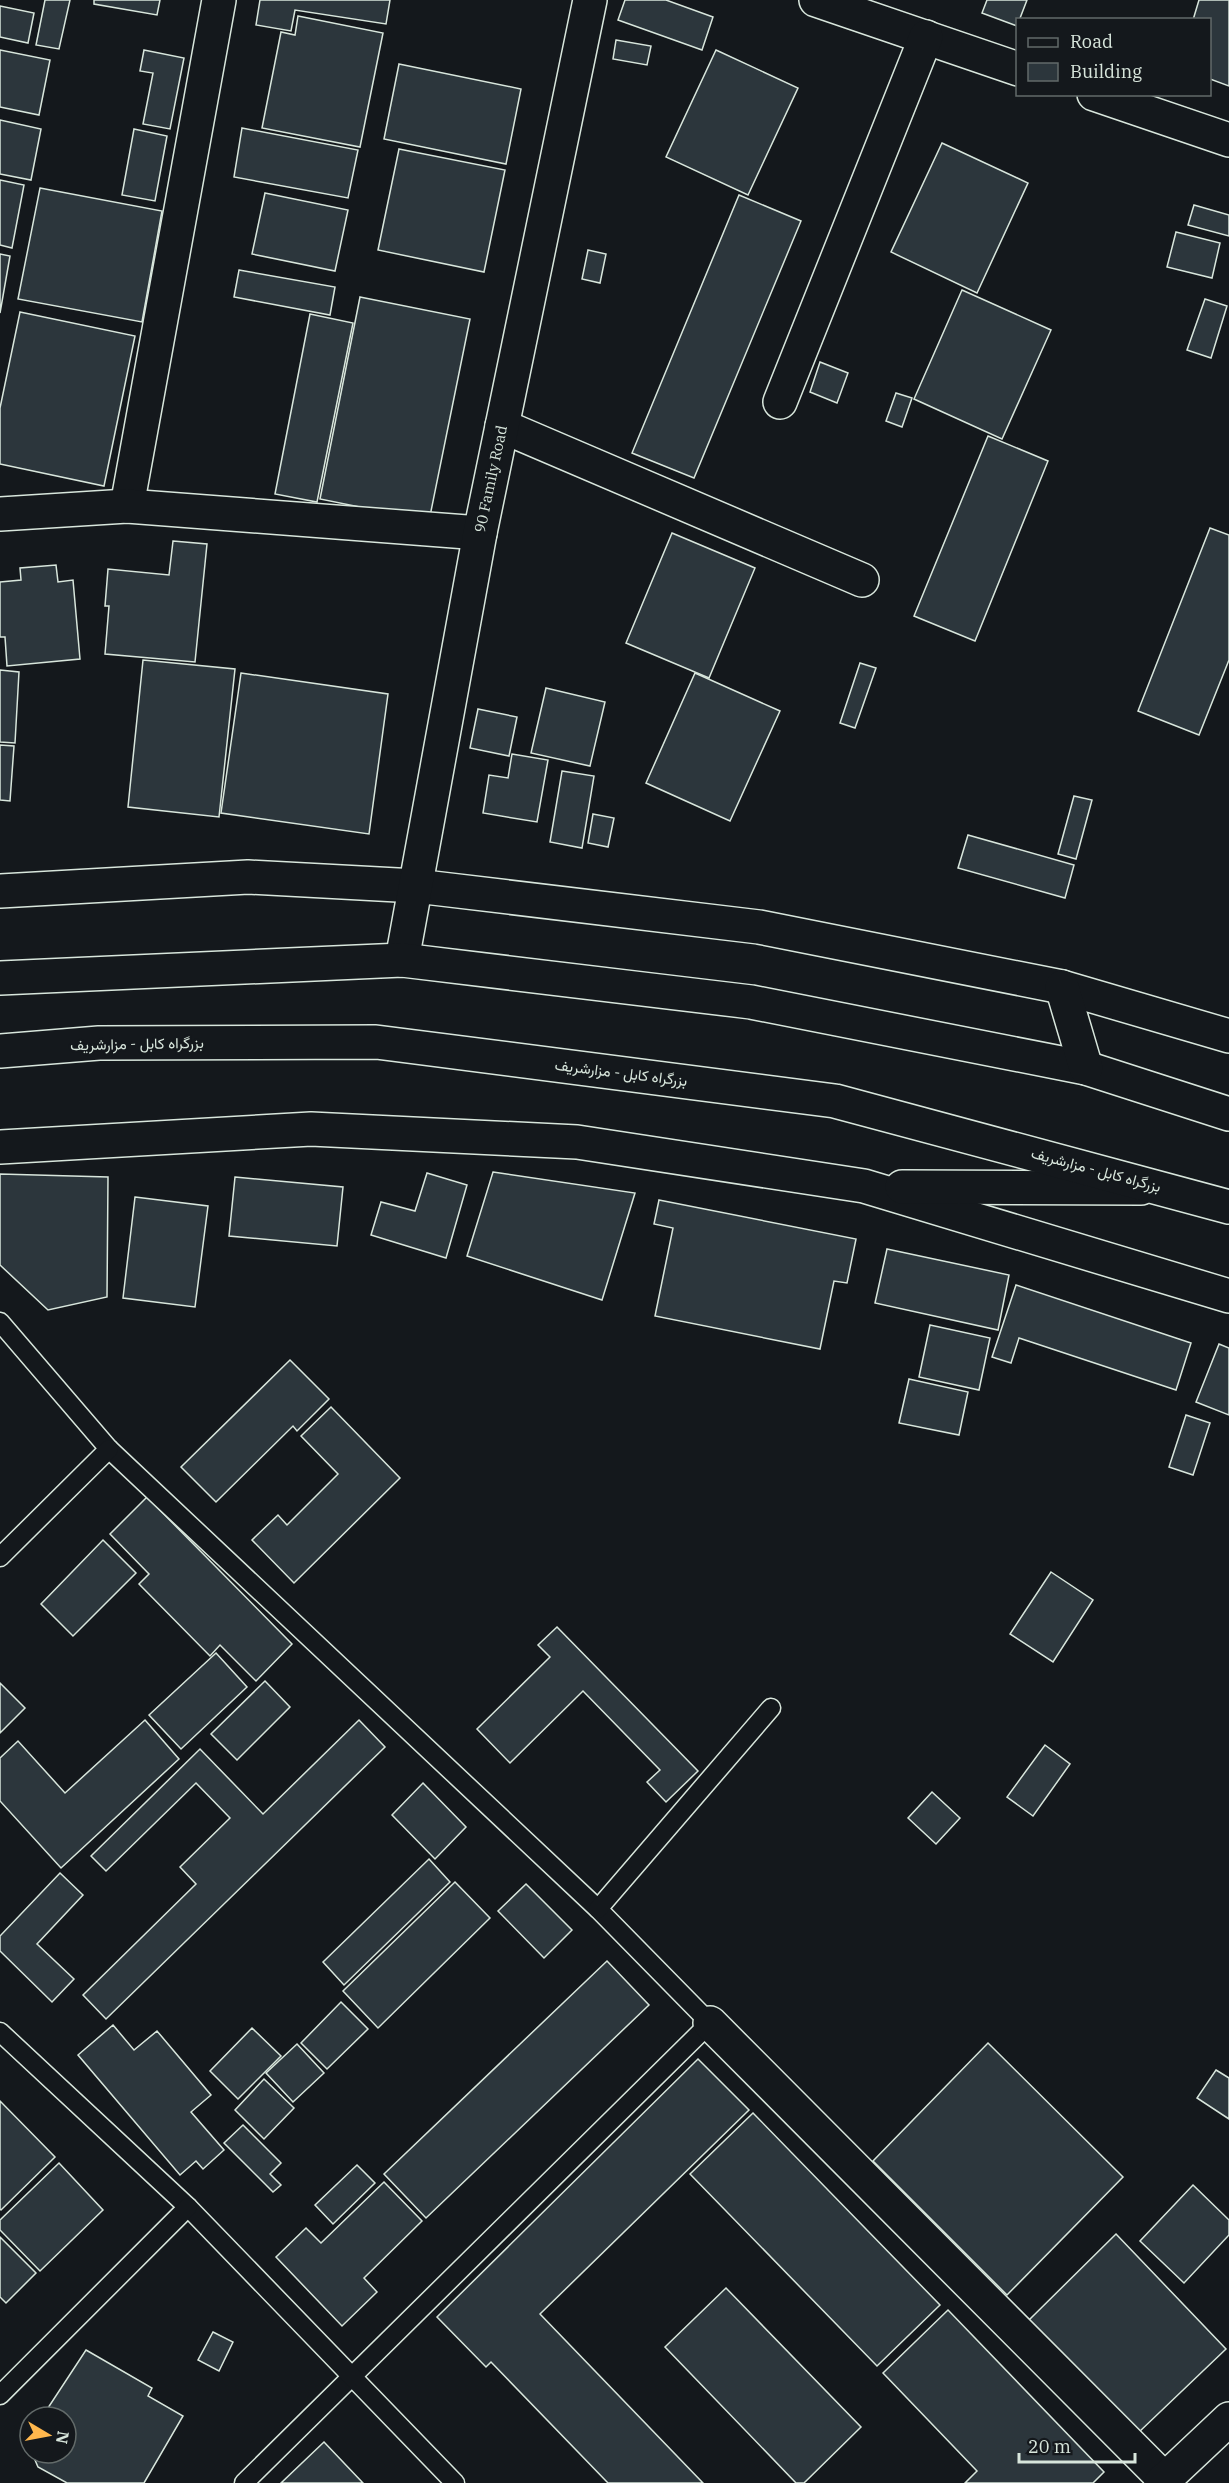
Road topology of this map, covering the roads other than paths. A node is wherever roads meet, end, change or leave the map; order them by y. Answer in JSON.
{"nodes":[{"id":1,"x":219,"y":0,"type":"edge"},
{"id":2,"x":590,"y":0,"type":"edge"},
{"id":3,"x":816,"y":0,"type":"edge"},
{"id":4,"x":927,"y":37,"type":"junction"},
{"id":5,"x":1016,"y":69,"type":"edge"},
{"id":6,"x":1100,"y":96,"type":"edge"},
{"id":7,"x":1229,"y":140,"type":"edge"},
{"id":8,"x":780,"y":402,"type":"dead end"},
{"id":9,"x":502,"y":426,"type":"junction"},
{"id":10,"x":127,"y":506,"type":"junction"},
{"id":11,"x":0,"y":514,"type":"edge"},
{"id":12,"x":480,"y":533,"type":"junction"},
{"id":13,"x":862,"y":580,"type":"dead end"},
{"id":14,"x":416,"y":886,"type":"junction"},
{"id":15,"x":0,"y":891,"type":"edge"},
{"id":16,"x":402,"y":960,"type":"junction"},
{"id":17,"x":0,"y":978,"type":"edge"},
{"id":18,"x":1062,"y":987,"type":"junction"},
{"id":19,"x":1229,"y":1036,"type":"edge"},
{"id":20,"x":0,"y":1051,"type":"edge"},
{"id":21,"x":1086,"y":1068,"type":"junction"},
{"id":22,"x":1229,"y":1114,"type":"edge"},
{"id":23,"x":0,"y":1147,"type":"edge"},
{"id":24,"x":864,"y":1186,"type":"junction"},
{"id":25,"x":1166,"y":1189,"type":"junction"},
{"id":26,"x":1229,"y":1207,"type":"edge"},
{"id":27,"x":1229,"y":1296,"type":"edge"},
{"id":28,"x":0,"y":1322,"type":"edge"},
{"id":29,"x":109,"y":1449,"type":"junction"},
{"id":30,"x":0,"y":1557,"type":"edge"},
{"id":31,"x":771,"y":1708,"type":"dead end"},
{"id":32,"x":598,"y":1909,"type":"junction"},
{"id":33,"x":710,"y":2023,"type":"junction"},
{"id":34,"x":0,"y":2032,"type":"edge"},
{"id":35,"x":188,"y":2207,"type":"junction"},
{"id":36,"x":353,"y":2375,"type":"junction"},
{"id":37,"x":0,"y":2395,"type":"edge"},
{"id":38,"x":1229,"y":2420,"type":"edge"},
{"id":39,"x":1163,"y":2481,"type":"edge"},
{"id":40,"x":244,"y":2483,"type":"edge"},
{"id":41,"x":455,"y":2483,"type":"edge"}],
"edges":[{"from":1,"to":10,"type":"main road"},
{"from":2,"to":9,"type":"main road","name":"90 Family Road"},
{"from":3,"to":4,"type":"main road"},
{"from":4,"to":5,"type":"main road"},
{"from":4,"to":8,"type":"main road"},
{"from":6,"to":7,"type":"main road"},
{"from":9,"to":12,"type":"main road","name":"90 Family Road"},
{"from":9,"to":13,"type":"main road"},
{"from":10,"to":11,"type":"main road"},
{"from":10,"to":12,"type":"main road"},
{"from":12,"to":14,"type":"main road","name":"90 Family Road"},
{"from":14,"to":15,"type":"main road"},
{"from":14,"to":16,"type":"main road","name":"90 Family Road"},
{"from":14,"to":18,"type":"main road"},
{"from":16,"to":17,"type":"main road"},
{"from":16,"to":21,"type":"main road"},
{"from":18,"to":19,"type":"main road"},
{"from":18,"to":21,"type":"main road"},
{"from":20,"to":25,"type":"main road","name":"بزرگراه کابل - مزارشریف"},
{"from":21,"to":22,"type":"main road"},
{"from":23,"to":24,"type":"main road"},
{"from":24,"to":25,"type":"main road"},
{"from":24,"to":27,"type":"main road"},
{"from":25,"to":26,"type":"main road","name":"بزرگراه کابل - مزارشریف"},
{"from":28,"to":29,"type":"lane"},
{"from":29,"to":30,"type":"lane"},
{"from":29,"to":32,"type":"lane"},
{"from":31,"to":32,"type":"lane"},
{"from":32,"to":33,"type":"lane"},
{"from":33,"to":36,"type":"lane"},
{"from":33,"to":39,"type":"main road"},
{"from":34,"to":35,"type":"lane"},
{"from":35,"to":36,"type":"lane"},
{"from":35,"to":37,"type":"lane"},
{"from":36,"to":40,"type":"lane"},
{"from":36,"to":41,"type":"lane"},
{"from":38,"to":39,"type":"main road"}]}
